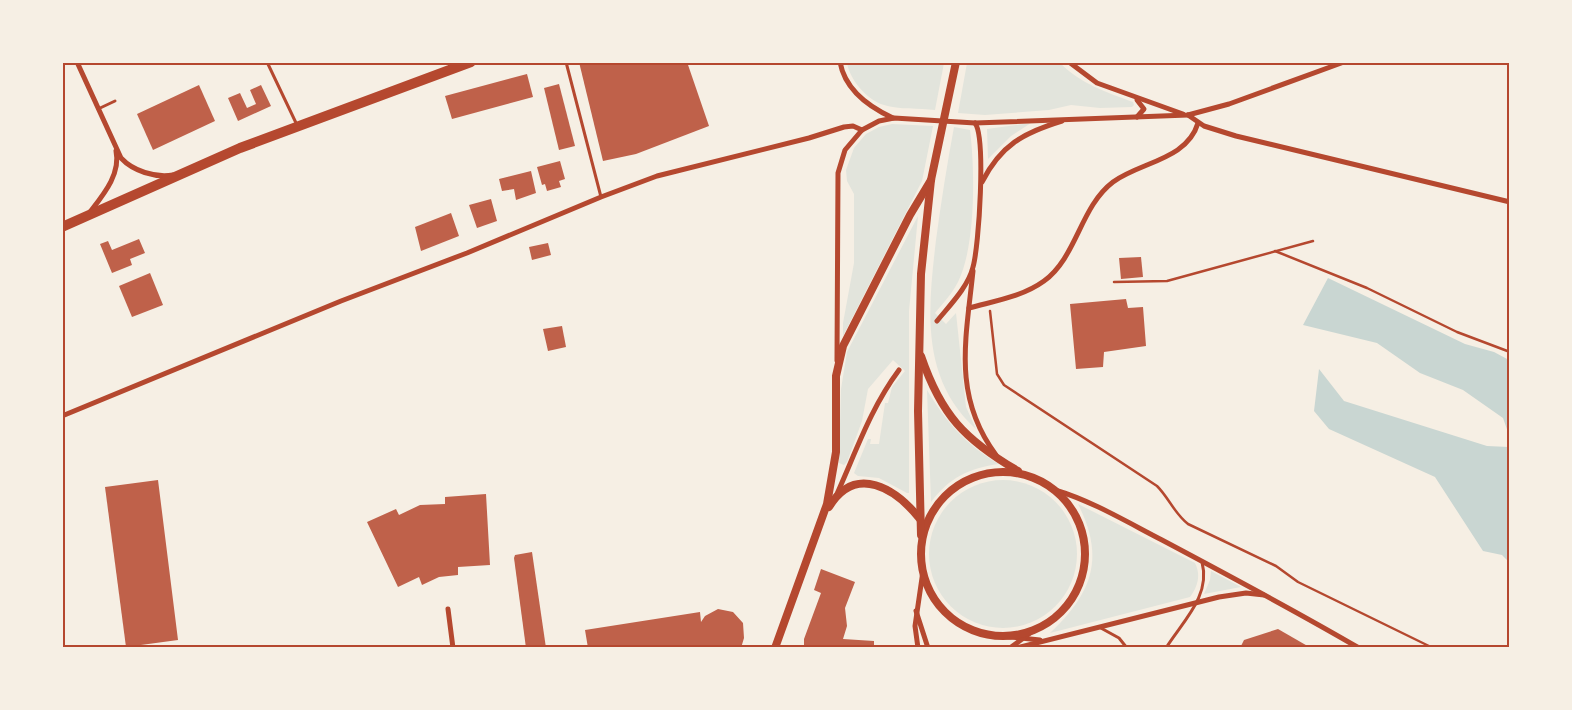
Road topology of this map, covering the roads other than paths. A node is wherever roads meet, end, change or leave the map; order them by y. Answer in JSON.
{"nodes":[{"id":1,"x":77,"y":62,"type":"edge"},
{"id":2,"x":267,"y":62,"type":"edge"},
{"id":3,"x":471,"y":62,"type":"edge"},
{"id":4,"x":566,"y":62,"type":"edge"},
{"id":5,"x":840,"y":62,"type":"edge"},
{"id":6,"x":1069,"y":62,"type":"edge"},
{"id":7,"x":1344,"y":62,"type":"edge"},
{"id":8,"x":956,"y":63,"type":"edge"},
{"id":9,"x":454,"y":65,"type":"edge"},
{"id":10,"x":1135,"y":98,"type":"junction"},
{"id":11,"x":115,"y":101,"type":"dead end"},
{"id":12,"x":98,"y":109,"type":"junction"},
{"id":13,"x":1188,"y":115,"type":"junction"},
{"id":14,"x":1136,"y":117,"type":"junction"},
{"id":15,"x":894,"y":118,"type":"junction"},
{"id":16,"x":1069,"y":119,"type":"junction"},
{"id":17,"x":975,"y":123,"type":"junction"},
{"id":18,"x":1198,"y":123,"type":"junction"},
{"id":19,"x":297,"y":126,"type":"junction"},
{"id":20,"x":862,"y":130,"type":"junction"},
{"id":21,"x":113,"y":144,"type":"junction"},
{"id":22,"x":181,"y":174,"type":"junction"},
{"id":23,"x":931,"y":180,"type":"junction"},
{"id":24,"x":980,"y":184,"type":"junction"},
{"id":25,"x":601,"y":197,"type":"junction"},
{"id":26,"x":1510,"y":202,"type":"edge"},
{"id":27,"x":88,"y":215,"type":"junction"},
{"id":28,"x":62,"y":227,"type":"edge"},
{"id":29,"x":973,"y":267,"type":"junction"},
{"id":30,"x":969,"y":308,"type":"junction"},
{"id":31,"x":937,"y":321,"type":"dead end"},
{"id":32,"x":919,"y":351,"type":"junction"},
{"id":33,"x":898,"y":370,"type":"dead end"},
{"id":34,"x":836,"y":376,"type":"junction"},
{"id":35,"x":62,"y":416,"type":"edge"},
{"id":36,"x":1001,"y":461,"type":"junction"},
{"id":37,"x":1024,"y":474,"type":"junction"},
{"id":38,"x":1055,"y":490,"type":"junction"},
{"id":39,"x":834,"y":498,"type":"junction"},
{"id":40,"x":824,"y":517,"type":"junction"},
{"id":41,"x":920,"y":519,"type":"junction"},
{"id":42,"x":922,"y":548,"type":"junction"},
{"id":43,"x":1202,"y":561,"type":"junction"},
{"id":44,"x":923,"y":571,"type":"junction"},
{"id":45,"x":1272,"y":597,"type":"junction"},
{"id":46,"x":1197,"y":602,"type":"junction"},
{"id":47,"x":448,"y":609,"type":"dead end"},
{"id":48,"x":916,"y":611,"type":"junction"},
{"id":49,"x":1096,"y":626,"type":"junction"},
{"id":50,"x":1034,"y":630,"type":"junction"},
{"id":51,"x":1002,"y":636,"type":"junction"},
{"id":52,"x":1023,"y":639,"type":"junction"},
{"id":53,"x":1051,"y":639,"type":"junction"},
{"id":54,"x":453,"y":648,"type":"edge"},
{"id":55,"x":775,"y":648,"type":"edge"},
{"id":56,"x":918,"y":648,"type":"edge"},
{"id":57,"x":928,"y":648,"type":"edge"},
{"id":58,"x":1010,"y":648,"type":"edge"},
{"id":59,"x":1016,"y":648,"type":"edge"},
{"id":60,"x":1127,"y":648,"type":"edge"},
{"id":61,"x":1166,"y":648,"type":"edge"},
{"id":62,"x":1359,"y":648,"type":"edge"}],
"edges":[{"from":1,"to":12,"type":"street"},
{"from":2,"to":19,"type":"lane"},
{"from":3,"to":9,"type":"main road"},
{"from":4,"to":25,"type":"lane"},
{"from":5,"to":15,"type":"street"},
{"from":6,"to":10,"type":"street"},
{"from":7,"to":13,"type":"street"},
{"from":8,"to":23,"type":"street"},
{"from":9,"to":19,"type":"main road"},
{"from":10,"to":13,"type":"street"},
{"from":10,"to":14,"type":"street"},
{"from":11,"to":12,"type":"lane"},
{"from":12,"to":21,"type":"street"},
{"from":13,"to":14,"type":"street"},
{"from":13,"to":18,"type":"street"},
{"from":14,"to":16,"type":"street"},
{"from":15,"to":17,"type":"street"},
{"from":15,"to":20,"type":"street"},
{"from":16,"to":17,"type":"street"},
{"from":16,"to":24,"type":"street"},
{"from":17,"to":24,"type":"street"},
{"from":18,"to":26,"type":"street"},
{"from":18,"to":30,"type":"street"},
{"from":19,"to":22,"type":"main road"},
{"from":20,"to":25,"type":"street"},
{"from":20,"to":34,"type":"street"},
{"from":21,"to":22,"type":"street"},
{"from":21,"to":27,"type":"street"},
{"from":22,"to":27,"type":"main road"},
{"from":23,"to":32,"type":"street"},
{"from":23,"to":34,"type":"street"},
{"from":24,"to":29,"type":"street"},
{"from":25,"to":35,"type":"street"},
{"from":27,"to":28,"type":"main road"},
{"from":29,"to":30,"type":"street"},
{"from":29,"to":31,"type":"street"},
{"from":30,"to":36,"type":"street"},
{"from":32,"to":36,"type":"street"},
{"from":32,"to":41,"type":"street"},
{"from":33,"to":39,"type":"street"},
{"from":34,"to":40,"type":"street"},
{"from":36,"to":37,"type":"street"},
{"from":37,"to":38,"type":"street"},
{"from":37,"to":42,"type":"street"},
{"from":38,"to":43,"type":"street"},
{"from":38,"to":50,"type":"street"},
{"from":39,"to":40,"type":"street"},
{"from":39,"to":41,"type":"street"},
{"from":40,"to":55,"type":"street"},
{"from":41,"to":42,"type":"street"},
{"from":42,"to":44,"type":"street"},
{"from":43,"to":45,"type":"street"},
{"from":43,"to":46,"type":"lane"},
{"from":44,"to":48,"type":"street"},
{"from":44,"to":51,"type":"street"},
{"from":45,"to":46,"type":"street"},
{"from":45,"to":62,"type":"street"},
{"from":46,"to":49,"type":"street"},
{"from":46,"to":61,"type":"lane"},
{"from":47,"to":54,"type":"street"},
{"from":48,"to":56,"type":"street"},
{"from":48,"to":57,"type":"street"},
{"from":49,"to":53,"type":"street"},
{"from":49,"to":60,"type":"lane"},
{"from":50,"to":51,"type":"street"},
{"from":50,"to":52,"type":"street"},
{"from":51,"to":52,"type":"street"},
{"from":52,"to":53,"type":"street"},
{"from":52,"to":58,"type":"street"},
{"from":53,"to":59,"type":"street"}]}
